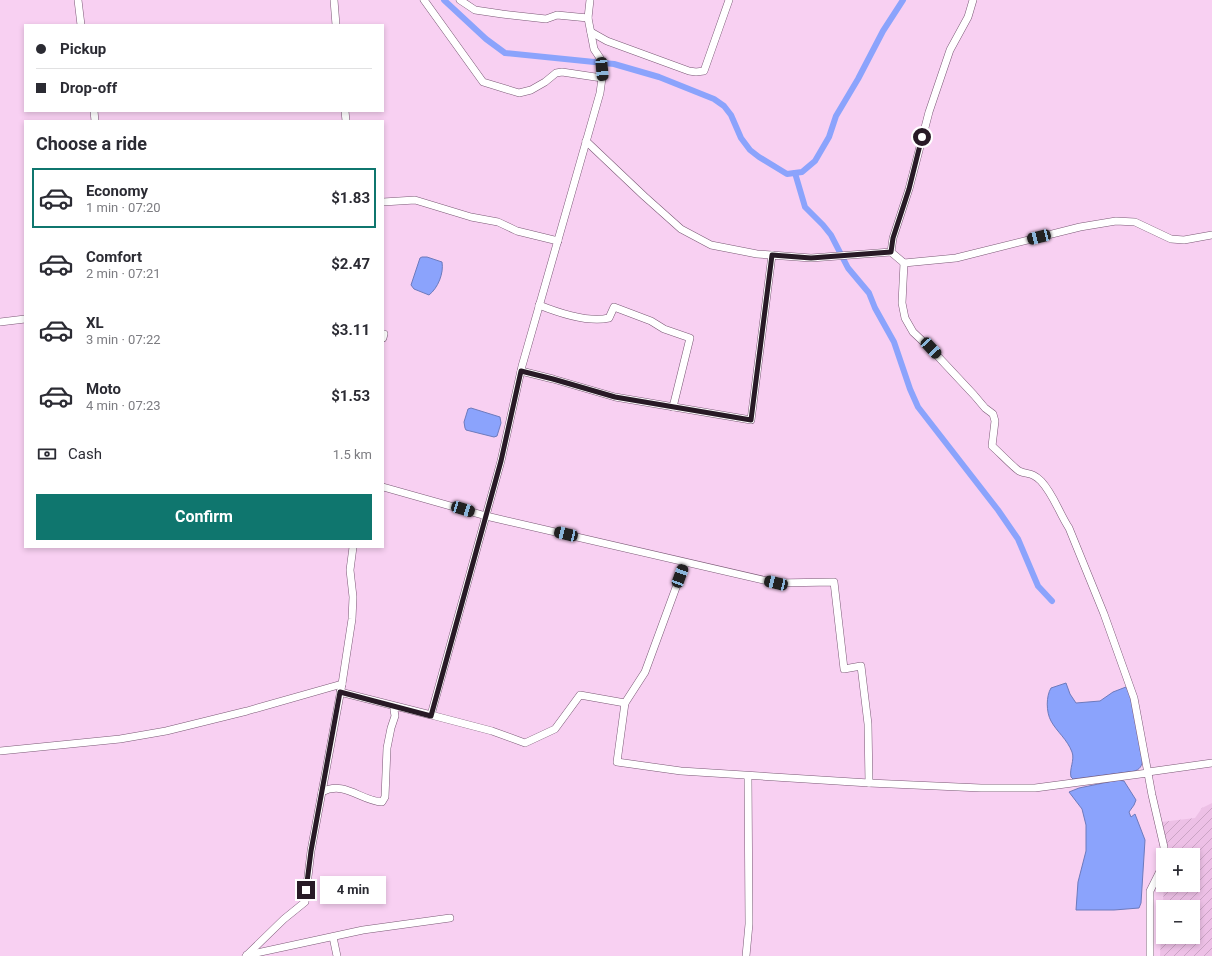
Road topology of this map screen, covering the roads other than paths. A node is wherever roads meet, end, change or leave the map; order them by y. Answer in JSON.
{"nodes":[{"id":1,"x":78,"y":0,"type":"edge"},
{"id":2,"x":334,"y":0,"type":"edge"},
{"id":3,"x":424,"y":0,"type":"edge"},
{"id":4,"x":460,"y":0,"type":"edge"},
{"id":5,"x":590,"y":0,"type":"edge"},
{"id":6,"x":729,"y":0,"type":"edge"},
{"id":7,"x":973,"y":0,"type":"edge"},
{"id":8,"x":588,"y":18,"type":"junction"},
{"id":9,"x":81,"y":24,"type":"edge"},
{"id":10,"x":336,"y":24,"type":"edge"},
{"id":11,"x":591,"y":32,"type":"junction"},
{"id":12,"x":602,"y":78,"type":"junction"},
{"id":13,"x":586,"y":141,"type":"junction"},
{"id":14,"x":384,"y":202,"type":"edge"},
{"id":15,"x":1212,"y":235,"type":"edge"},
{"id":16,"x":558,"y":241,"type":"junction"},
{"id":17,"x":891,"y":252,"type":"junction"},
{"id":18,"x":772,"y":255,"type":"junction"},
{"id":19,"x":904,"y":263,"type":"junction"},
{"id":20,"x":539,"y":306,"type":"junction"},
{"id":21,"x":24,"y":319,"type":"edge"},
{"id":22,"x":0,"y":322,"type":"edge"},
{"id":23,"x":521,"y":371,"type":"junction"},
{"id":24,"x":673,"y":407,"type":"junction"},
{"id":25,"x":384,"y":487,"type":"edge"},
{"id":26,"x":486,"y":516,"type":"junction"},
{"id":27,"x":353,"y":548,"type":"edge"},
{"id":28,"x":685,"y":562,"type":"junction"},
{"id":29,"x":342,"y":684,"type":"junction"},
{"id":30,"x":340,"y":692,"type":"junction"},
{"id":31,"x":626,"y":703,"type":"junction"},
{"id":32,"x":397,"y":707,"type":"junction"},
{"id":33,"x":431,"y":716,"type":"junction"},
{"id":34,"x":0,"y":751,"type":"edge"},
{"id":35,"x":1212,"y":762,"type":"edge"},
{"id":36,"x":1148,"y":772,"type":"junction"},
{"id":37,"x":748,"y":776,"type":"junction"},
{"id":38,"x":869,"y":783,"type":"junction"},
{"id":39,"x":322,"y":792,"type":"junction"},
{"id":40,"x":1164,"y":848,"type":"edge"},
{"id":41,"x":1156,"y":879,"type":"edge"},
{"id":42,"x":450,"y":918,"type":"dead end"},
{"id":43,"x":334,"y":937,"type":"junction"},
{"id":44,"x":247,"y":956,"type":"edge"},
{"id":45,"x":337,"y":956,"type":"edge"},
{"id":46,"x":746,"y":956,"type":"edge"},
{"id":47,"x":1150,"y":956,"type":"edge"}],
"edges":[{"from":1,"to":9,"type":"street"},
{"from":2,"to":10,"type":"street"},
{"from":3,"to":12,"type":"street"},
{"from":4,"to":8,"type":"street"},
{"from":5,"to":8,"type":"street"},
{"from":6,"to":11,"type":"street"},
{"from":7,"to":17,"type":"street"},
{"from":8,"to":11,"type":"street"},
{"from":11,"to":12,"type":"street"},
{"from":12,"to":13,"type":"street"},
{"from":13,"to":16,"type":"street"},
{"from":13,"to":18,"type":"street"},
{"from":14,"to":16,"type":"street"},
{"from":15,"to":19,"type":"street"},
{"from":16,"to":20,"type":"street"},
{"from":17,"to":18,"type":"street"},
{"from":17,"to":19,"type":"street"},
{"from":18,"to":24,"type":"street"},
{"from":19,"to":36,"type":"street"},
{"from":20,"to":23,"type":"street"},
{"from":20,"to":24,"type":"street"},
{"from":21,"to":22,"type":"street"},
{"from":23,"to":24,"type":"street"},
{"from":23,"to":26,"type":"street"},
{"from":25,"to":26,"type":"street"},
{"from":26,"to":28,"type":"street"},
{"from":26,"to":33,"type":"street"},
{"from":27,"to":29,"type":"street"},
{"from":28,"to":31,"type":"street"},
{"from":28,"to":38,"type":"street"},
{"from":29,"to":30,"type":"street"},
{"from":29,"to":34,"type":"street"},
{"from":30,"to":32,"type":"street"},
{"from":30,"to":39,"type":"street"},
{"from":31,"to":33,"type":"street"},
{"from":31,"to":37,"type":"street"},
{"from":32,"to":33,"type":"street"},
{"from":32,"to":39,"type":"street"},
{"from":35,"to":36,"type":"street"},
{"from":36,"to":38,"type":"street"},
{"from":36,"to":40,"type":"street"},
{"from":37,"to":38,"type":"street"},
{"from":37,"to":46,"type":"street"},
{"from":39,"to":44,"type":"street"},
{"from":41,"to":47,"type":"street"},
{"from":42,"to":43,"type":"street"},
{"from":43,"to":44,"type":"street"},
{"from":43,"to":45,"type":"street"}]}
